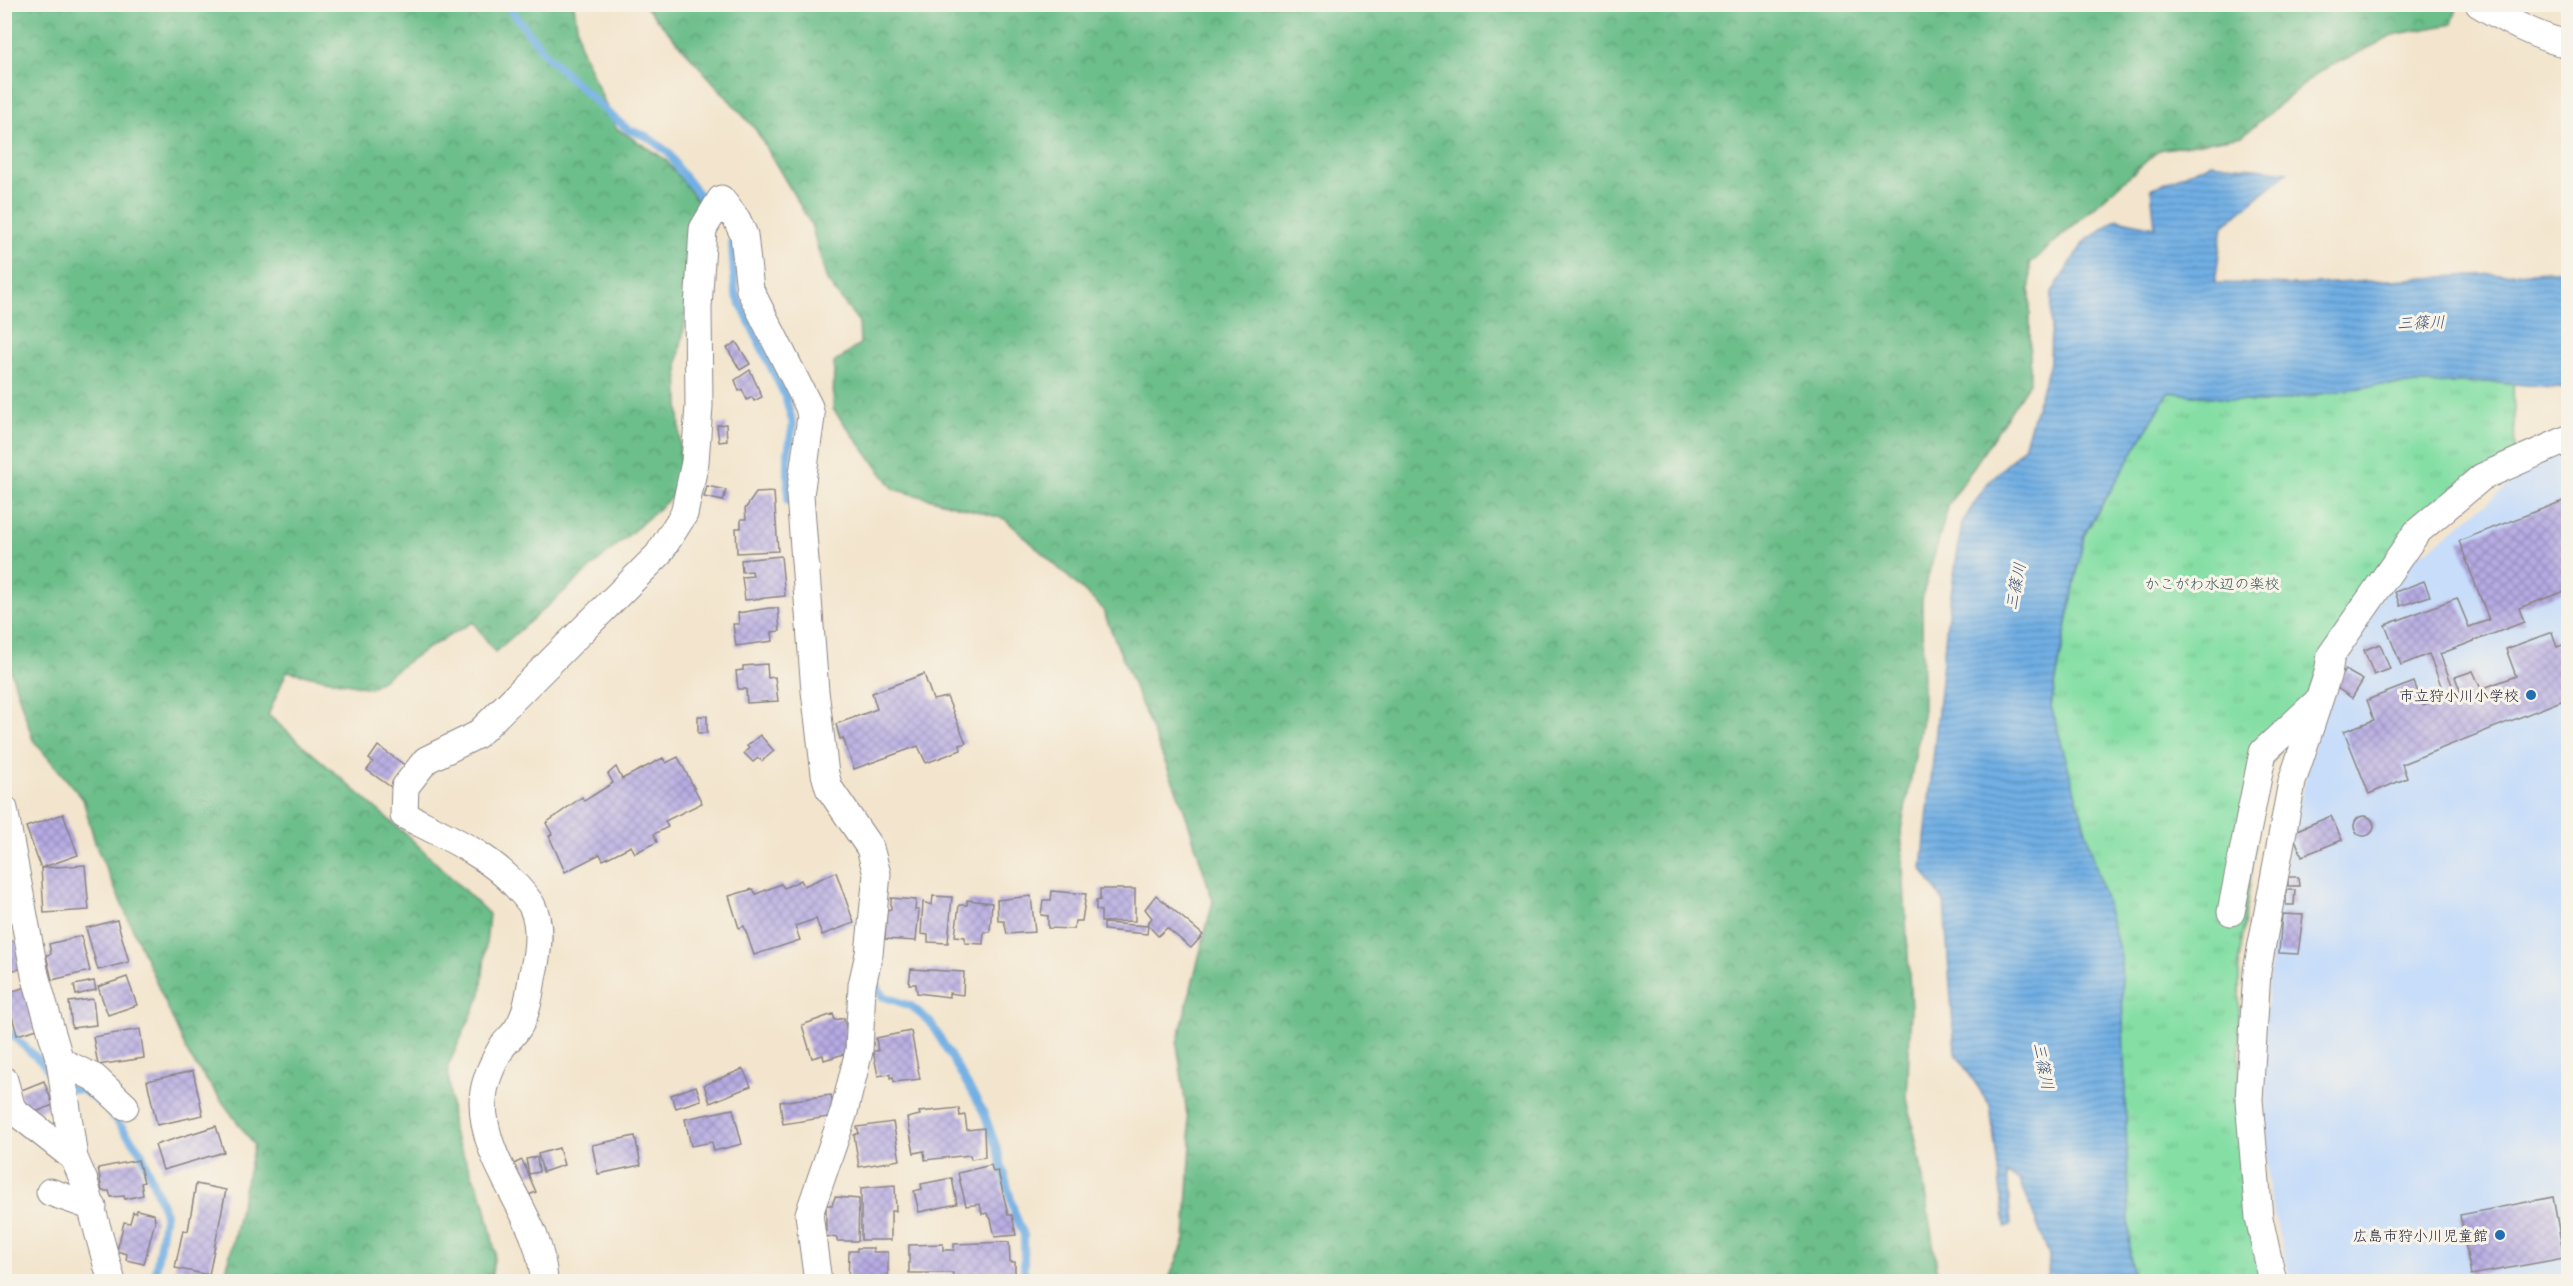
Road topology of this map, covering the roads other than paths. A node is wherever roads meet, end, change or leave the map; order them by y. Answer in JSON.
{"nodes":[{"id":1,"x":2479,"y":4,"type":"edge"},
{"id":2,"x":2568,"y":44,"type":"edge"},
{"id":3,"x":2568,"y":439,"type":"edge"},
{"id":4,"x":2319,"y":701,"type":"junction"},
{"id":5,"x":4,"y":809,"type":"edge"},
{"id":6,"x":10,"y":868,"type":"edge"},
{"id":7,"x":2231,"y":912,"type":"dead end"},
{"id":8,"x":60,"y":1061,"type":"junction"},
{"id":9,"x":4,"y":1080,"type":"edge"},
{"id":10,"x":125,"y":1106,"type":"dead end"},
{"id":11,"x":8,"y":1109,"type":"edge"},
{"id":12,"x":74,"y":1158,"type":"junction"},
{"id":13,"x":50,"y":1192,"type":"dead end"},
{"id":14,"x":93,"y":1207,"type":"junction"},
{"id":15,"x":112,"y":1281,"type":"edge"},
{"id":16,"x":543,"y":1281,"type":"edge"},
{"id":17,"x":818,"y":1281,"type":"edge"},
{"id":18,"x":2273,"y":1281,"type":"edge"}],
"edges":[{"from":1,"to":2,"type":"street"},
{"from":3,"to":4,"type":"street"},
{"from":4,"to":7,"type":"street"},
{"from":4,"to":18,"type":"street"},
{"from":5,"to":6,"type":"street"},
{"from":6,"to":8,"type":"street"},
{"from":8,"to":10,"type":"street"},
{"from":8,"to":12,"type":"street"},
{"from":9,"to":11,"type":"street"},
{"from":11,"to":12,"type":"street"},
{"from":12,"to":14,"type":"street"},
{"from":13,"to":14,"type":"street"},
{"from":14,"to":15,"type":"street"},
{"from":16,"to":17,"type":"street"}]}
